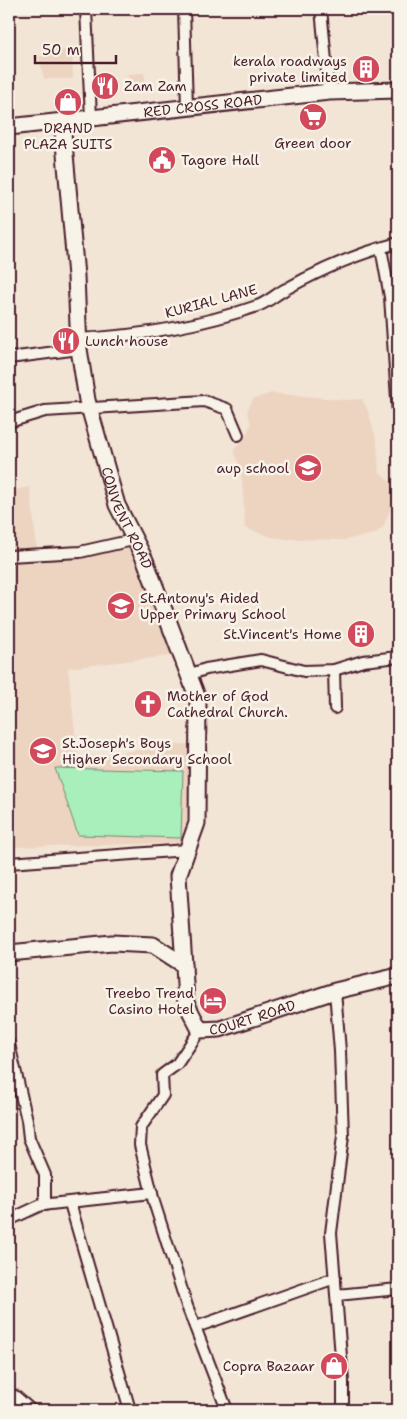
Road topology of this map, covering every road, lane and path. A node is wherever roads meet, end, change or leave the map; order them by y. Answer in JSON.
{"nodes":[{"id":1,"x":86,"y":9,"type":"edge"},
{"id":2,"x":184,"y":9,"type":"edge"},
{"id":3,"x":321,"y":9,"type":"edge"},
{"id":4,"x":398,"y":90,"type":"edge"},
{"id":5,"x":329,"y":92,"type":"junction"},
{"id":6,"x":187,"y":107,"type":"junction"},
{"id":7,"x":91,"y":118,"type":"junction"},
{"id":8,"x":62,"y":121,"type":"junction"},
{"id":9,"x":9,"y":127,"type":"edge"},
{"id":10,"x":398,"y":243,"type":"edge"},
{"id":11,"x":381,"y":248,"type":"junction"},
{"id":12,"x":78,"y":344,"type":"junction"},
{"id":13,"x":9,"y":358,"type":"edge"},
{"id":14,"x":90,"y":407,"type":"junction"},
{"id":15,"x":398,"y":413,"type":"edge"},
{"id":16,"x":9,"y":422,"type":"edge"},
{"id":17,"x":238,"y":435,"type":"dead end"},
{"id":18,"x":133,"y":540,"type":"junction"},
{"id":19,"x":9,"y":556,"type":"edge"},
{"id":20,"x":398,"y":657,"type":"edge"},
{"id":21,"x":334,"y":670,"type":"junction"},
{"id":22,"x":188,"y":675,"type":"junction"},
{"id":23,"x":335,"y":708,"type":"dead end"},
{"id":24,"x":187,"y":850,"type":"junction"},
{"id":25,"x":9,"y":863,"type":"edge"},
{"id":26,"x":9,"y":953,"type":"edge"},
{"id":27,"x":184,"y":965,"type":"junction"},
{"id":28,"x":398,"y":976,"type":"edge"},
{"id":29,"x":334,"y":991,"type":"junction"},
{"id":30,"x":200,"y":1030,"type":"junction"},
{"id":31,"x":9,"y":1044,"type":"edge"},
{"id":32,"x":152,"y":1194,"type":"junction"},
{"id":33,"x":70,"y":1203,"type":"junction"},
{"id":34,"x":45,"y":1205,"type":"junction"},
{"id":35,"x":9,"y":1220,"type":"edge"},
{"id":36,"x":335,"y":1278,"type":"junction"},
{"id":37,"x":398,"y":1289,"type":"edge"},
{"id":38,"x":337,"y":1295,"type":"junction"},
{"id":39,"x":196,"y":1327,"type":"junction"},
{"id":40,"x":9,"y":1394,"type":"edge"},
{"id":41,"x":31,"y":1410,"type":"edge"},
{"id":42,"x":130,"y":1410,"type":"edge"},
{"id":43,"x":227,"y":1410,"type":"edge"},
{"id":44,"x":343,"y":1410,"type":"edge"}],
"edges":[{"from":1,"to":7,"type":"street"},
{"from":2,"to":6,"type":"street"},
{"from":3,"to":5,"type":"street"},
{"from":4,"to":5,"type":"street","name":"RED CROSS ROAD"},
{"from":5,"to":6,"type":"street","name":"RED CROSS ROAD"},
{"from":6,"to":7,"type":"street","name":"RED CROSS ROAD"},
{"from":7,"to":8,"type":"street","name":"RED CROSS ROAD"},
{"from":8,"to":9,"type":"street","name":"RED CROSS ROAD"},
{"from":8,"to":12,"type":"street","name":"CONVENT ROAD"},
{"from":10,"to":11,"type":"street","name":"KURIAL LANE"},
{"from":11,"to":12,"type":"street","name":"KURIAL LANE"},
{"from":11,"to":15,"type":"street"},
{"from":12,"to":13,"type":"street","name":"KURIAL LANE"},
{"from":12,"to":14,"type":"street","name":"CONVENT ROAD"},
{"from":14,"to":16,"type":"street"},
{"from":14,"to":17,"type":"street"},
{"from":14,"to":18,"type":"street","name":"CONVENT ROAD"},
{"from":18,"to":19,"type":"street"},
{"from":18,"to":22,"type":"street","name":"CONVENT ROAD"},
{"from":20,"to":21,"type":"street"},
{"from":21,"to":22,"type":"street"},
{"from":21,"to":23,"type":"street"},
{"from":22,"to":24,"type":"street","name":"CONVENT ROAD"},
{"from":24,"to":25,"type":"street"},
{"from":24,"to":27,"type":"street","name":"CONVENT ROAD"},
{"from":26,"to":27,"type":"street"},
{"from":27,"to":30,"type":"street","name":"COURT ROAD"},
{"from":28,"to":29,"type":"street","name":"COURT ROAD"},
{"from":29,"to":30,"type":"street","name":"COURT ROAD"},
{"from":29,"to":36,"type":"street"},
{"from":30,"to":32,"type":"street"},
{"from":31,"to":34,"type":"street"},
{"from":32,"to":33,"type":"street"},
{"from":32,"to":39,"type":"street"},
{"from":33,"to":34,"type":"street"},
{"from":33,"to":42,"type":"street"},
{"from":34,"to":35,"type":"street"},
{"from":36,"to":38,"type":"street"},
{"from":36,"to":39,"type":"street"},
{"from":37,"to":38,"type":"street"},
{"from":38,"to":44,"type":"street"},
{"from":39,"to":43,"type":"street"},
{"from":40,"to":41,"type":"street"}]}
